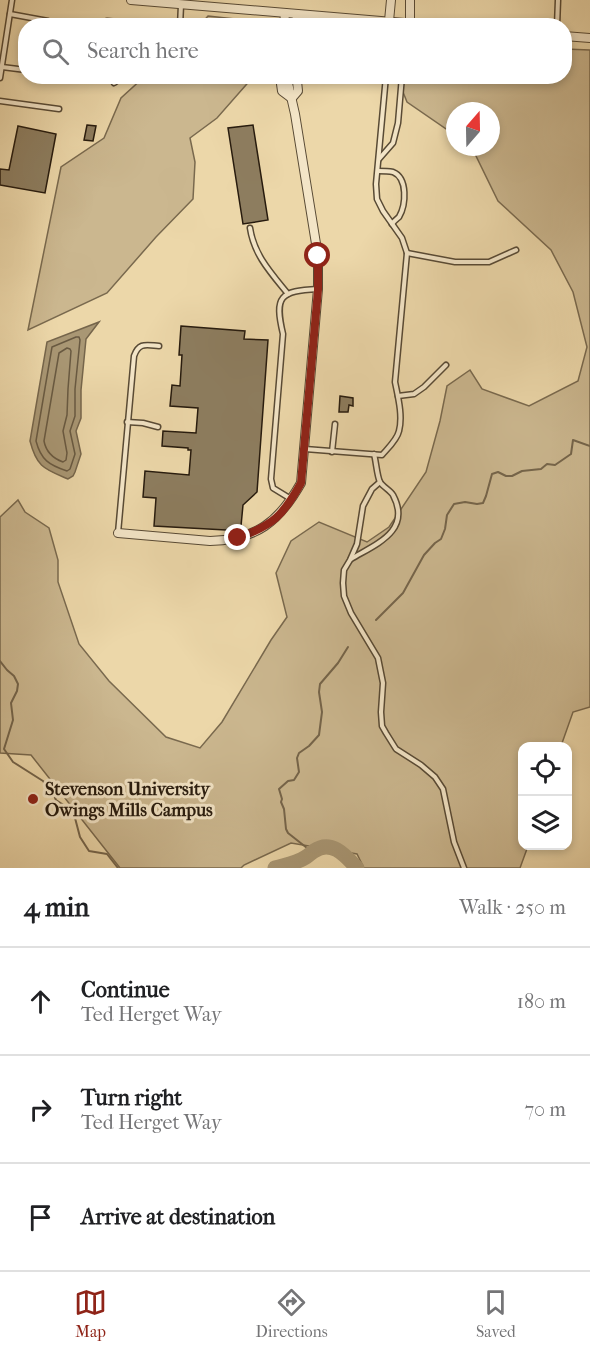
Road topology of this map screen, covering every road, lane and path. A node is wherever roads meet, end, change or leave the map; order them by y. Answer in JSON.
{"nodes":[{"id":1,"x":12,"y":0,"type":"edge"},
{"id":2,"x":131,"y":0,"type":"edge"},
{"id":3,"x":391,"y":0,"type":"edge"},
{"id":4,"x":410,"y":0,"type":"edge"},
{"id":5,"x":558,"y":0,"type":"edge"},
{"id":6,"x":209,"y":3,"type":"edge"},
{"id":7,"x":182,"y":4,"type":"junction"},
{"id":8,"x":285,"y":13,"type":"junction"},
{"id":9,"x":9,"y":14,"type":"junction"},
{"id":10,"x":297,"y":14,"type":"junction"},
{"id":11,"x":31,"y":18,"type":"edge"},
{"id":12,"x":181,"y":18,"type":"edge"},
{"id":13,"x":285,"y":18,"type":"edge"},
{"id":14,"x":297,"y":18,"type":"edge"},
{"id":15,"x":350,"y":18,"type":"edge"},
{"id":16,"x":389,"y":18,"type":"edge"},
{"id":17,"x":410,"y":18,"type":"edge"},
{"id":18,"x":557,"y":18,"type":"edge"},
{"id":19,"x":572,"y":37,"type":"edge"},
{"id":20,"x":590,"y":38,"type":"edge"},
{"id":21,"x":2,"y":67,"type":"junction"},
{"id":22,"x":18,"y":69,"type":"edge"},
{"id":23,"x":0,"y":78,"type":"edge"},
{"id":24,"x":281,"y":84,"type":"edge"},
{"id":25,"x":297,"y":84,"type":"edge"},
{"id":26,"x":385,"y":84,"type":"edge"},
{"id":27,"x":401,"y":84,"type":"edge"},
{"id":28,"x":292,"y":98,"type":"junction"},
{"id":29,"x":0,"y":101,"type":"edge"},
{"id":30,"x":59,"y":110,"type":"dead end"},
{"id":31,"x":379,"y":160,"type":"junction"},
{"id":32,"x":378,"y":171,"type":"junction"},
{"id":33,"x":392,"y":224,"type":"junction"},
{"id":34,"x":250,"y":228,"type":"dead end"},
{"id":35,"x":516,"y":250,"type":"dead end"},
{"id":36,"x":407,"y":253,"type":"junction"},
{"id":37,"x":318,"y":290,"type":"junction"},
{"id":38,"x":288,"y":294,"type":"junction"},
{"id":39,"x":159,"y":346,"type":"dead end"},
{"id":40,"x":446,"y":365,"type":"dead end"},
{"id":41,"x":398,"y":396,"type":"junction"},
{"id":42,"x":127,"y":422,"type":"junction"},
{"id":43,"x":335,"y":424,"type":"dead end"},
{"id":44,"x":158,"y":427,"type":"dead end"},
{"id":45,"x":304,"y":449,"type":"junction"},
{"id":46,"x":332,"y":452,"type":"junction"},
{"id":47,"x":374,"y":454,"type":"junction"},
{"id":48,"x":380,"y":482,"type":"junction"},
{"id":49,"x":292,"y":499,"type":"junction"},
{"id":50,"x":118,"y":533,"type":"joint"},
{"id":51,"x":350,"y":560,"type":"junction"},
{"id":52,"x":464,"y":868,"type":"edge"}],
"edges":[{"from":1,"to":9,"type":"lane"},
{"from":2,"to":7,"type":"street"},
{"from":3,"to":16,"type":"street"},
{"from":4,"to":17,"type":"street"},
{"from":5,"to":18,"type":"lane"},
{"from":6,"to":7,"type":"street"},
{"from":6,"to":8,"type":"street"},
{"from":7,"to":12,"type":"lane"},
{"from":8,"to":10,"type":"street"},
{"from":8,"to":13,"type":"street"},
{"from":9,"to":11,"type":"lane"},
{"from":9,"to":21,"type":"lane"},
{"from":10,"to":14,"type":"street"},
{"from":10,"to":15,"type":"street"},
{"from":19,"to":20,"type":"street"},
{"from":21,"to":22,"type":"lane"},
{"from":21,"to":23,"type":"lane"},
{"from":24,"to":28,"type":"street"},
{"from":25,"to":28,"type":"street"},
{"from":26,"to":31,"type":"lane"},
{"from":27,"to":31,"type":"lane"},
{"from":28,"to":37,"type":"street"},
{"from":29,"to":30,"type":"lane"},
{"from":31,"to":32,"type":"lane"},
{"from":32,"to":33,"type":"lane"},
{"from":32,"to":33,"type":"lane"},
{"from":33,"to":36,"type":"lane"},
{"from":34,"to":38,"type":"lane"},
{"from":35,"to":36,"type":"lane"},
{"from":36,"to":41,"type":"lane"},
{"from":37,"to":38,"type":"lane"},
{"from":37,"to":45,"type":"street"},
{"from":38,"to":49,"type":"lane"},
{"from":39,"to":42,"type":"lane"},
{"from":40,"to":41,"type":"lane"},
{"from":41,"to":47,"type":"lane"},
{"from":42,"to":44,"type":"lane"},
{"from":42,"to":50,"type":"lane"},
{"from":43,"to":46,"type":"lane"},
{"from":45,"to":46,"type":"lane"},
{"from":45,"to":49,"type":"street"},
{"from":46,"to":47,"type":"lane"},
{"from":47,"to":48,"type":"lane"},
{"from":48,"to":51,"type":"lane"},
{"from":48,"to":51,"type":"lane"},
{"from":49,"to":50,"type":"street"},
{"from":51,"to":52,"type":"lane"}]}
